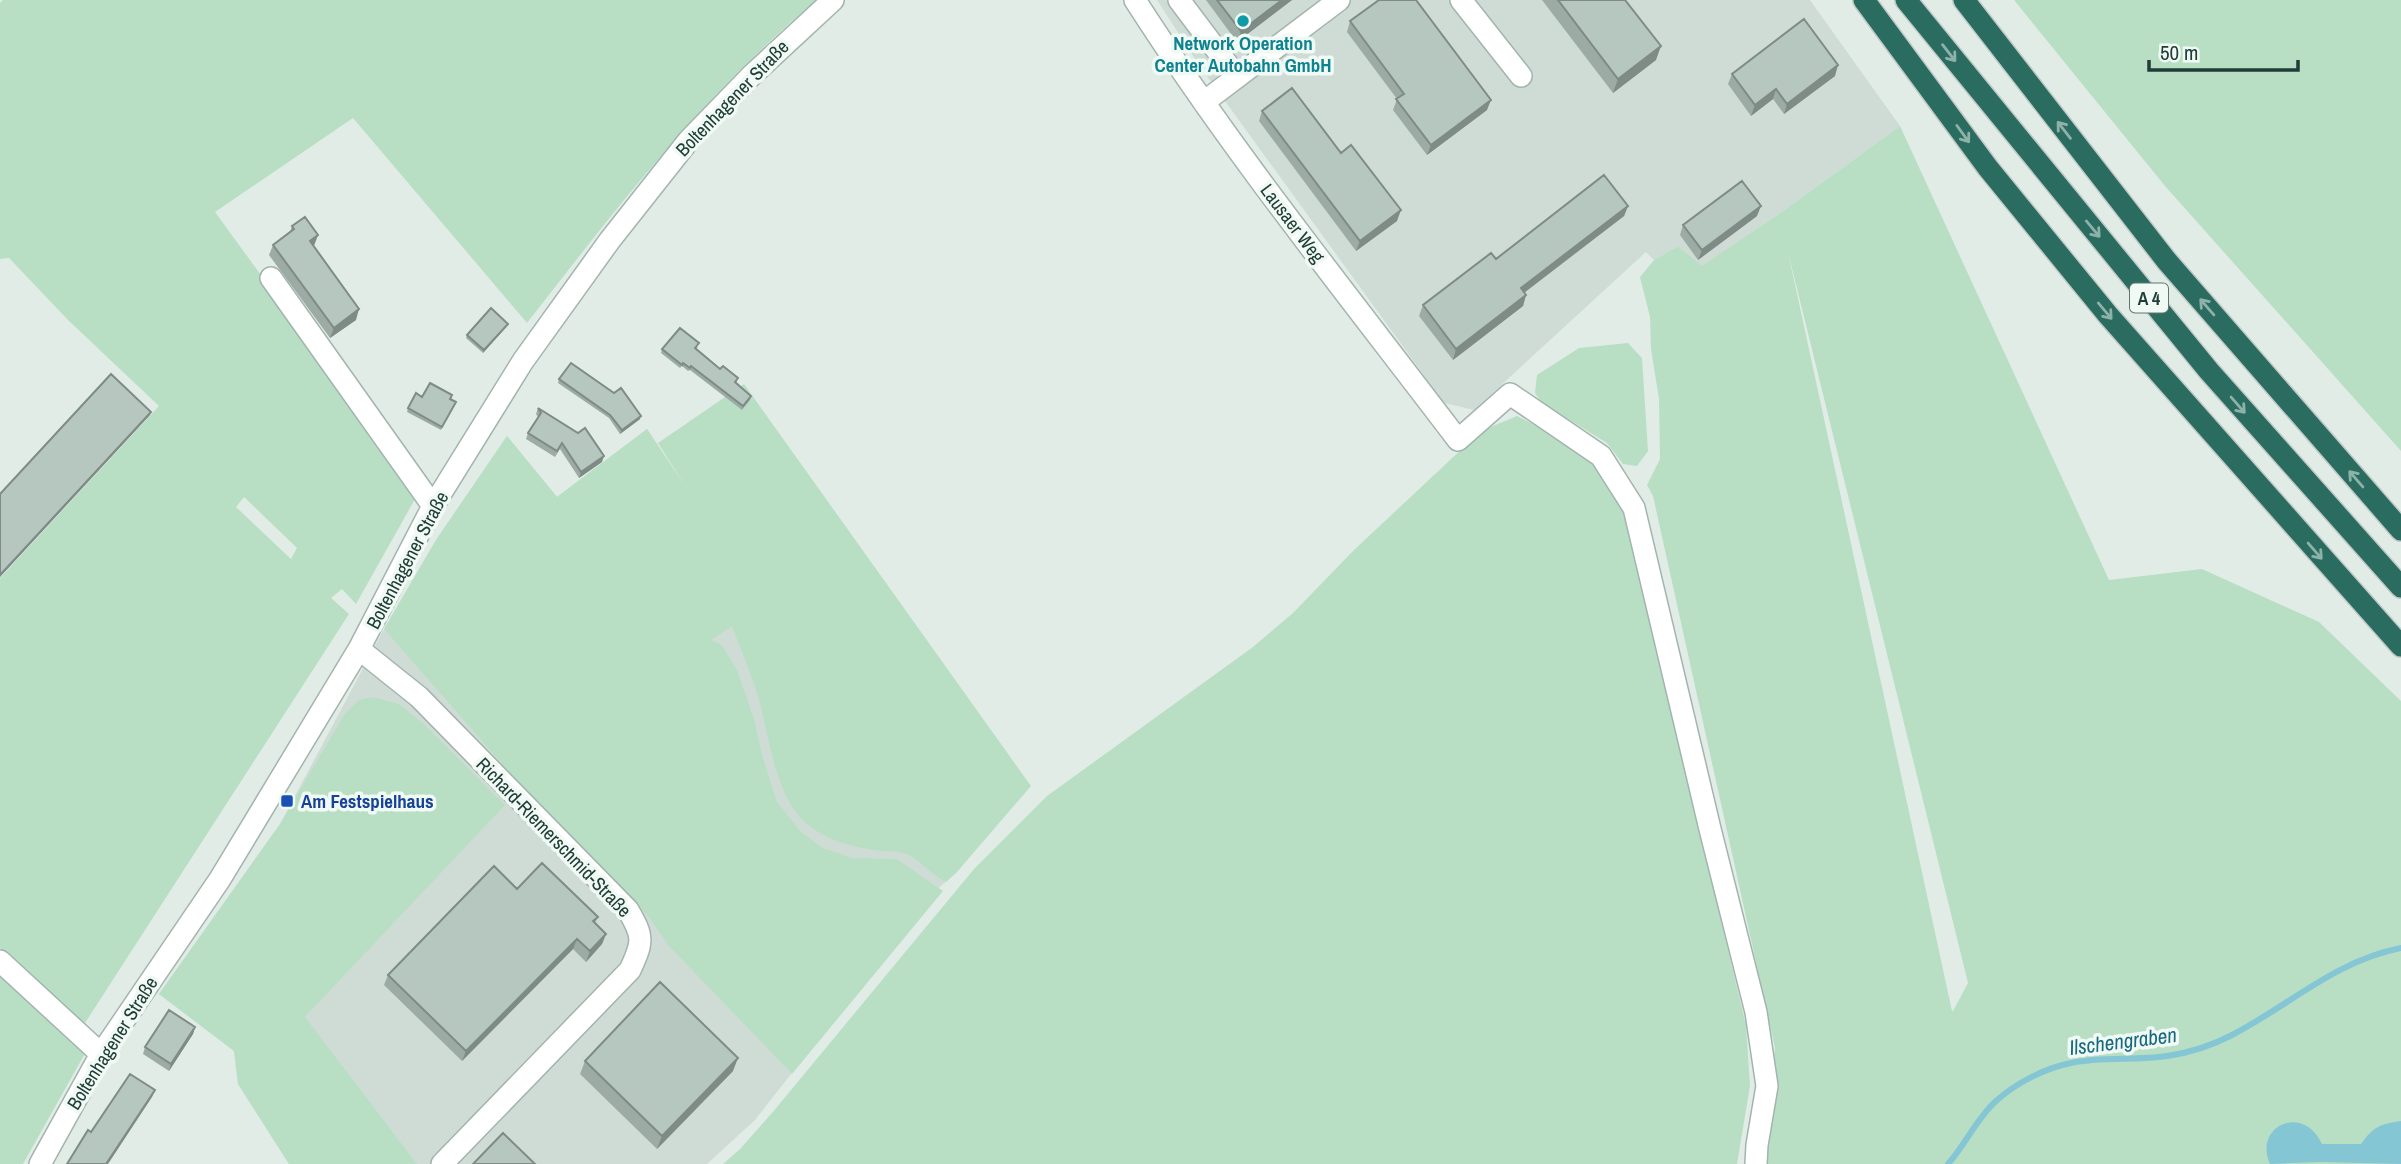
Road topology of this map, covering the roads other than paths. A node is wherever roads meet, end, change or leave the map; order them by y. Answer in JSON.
{"nodes":[{"id":1,"x":833,"y":0,"type":"edge"},
{"id":2,"x":1135,"y":0,"type":"edge"},
{"id":3,"x":1178,"y":0,"type":"edge"},
{"id":4,"x":1339,"y":0,"type":"edge"},
{"id":5,"x":1461,"y":0,"type":"edge"},
{"id":6,"x":1864,"y":0,"type":"edge"},
{"id":7,"x":1906,"y":0,"type":"edge"},
{"id":8,"x":1964,"y":0,"type":"edge"},
{"id":9,"x":1521,"y":76,"type":"dead end"},
{"id":10,"x":1237,"y":77,"type":"junction"},
{"id":11,"x":1203,"y":102,"type":"junction"},
{"id":12,"x":271,"y":278,"type":"dead end"},
{"id":13,"x":433,"y":506,"type":"junction"},
{"id":14,"x":2401,"y":530,"type":"edge"},
{"id":15,"x":2401,"y":587,"type":"edge"},
{"id":16,"x":2401,"y":646,"type":"edge"},
{"id":17,"x":359,"y":649,"type":"junction"},
{"id":18,"x":0,"y":961,"type":"edge"},
{"id":19,"x":101,"y":1054,"type":"junction"},
{"id":20,"x":40,"y":1164,"type":"edge"},
{"id":21,"x":442,"y":1164,"type":"edge"},
{"id":22,"x":1756,"y":1164,"type":"edge"}],
"edges":[{"from":1,"to":13,"type":"street","name":"Boltenhagener Straße"},
{"from":2,"to":11,"type":"street","name":"Lausaer Weg"},
{"from":3,"to":10,"type":"street"},
{"from":4,"to":10,"type":"street"},
{"from":5,"to":9,"type":"street"},
{"from":6,"to":16,"type":"highway","one_way":true},
{"from":7,"to":15,"type":"highway","number":"A 4","one_way":true},
{"from":14,"to":8,"type":"highway","number":"A 4","one_way":true},
{"from":10,"to":11,"type":"street"},
{"from":11,"to":22,"type":"street","name":"Lausaer Weg"},
{"from":12,"to":13,"type":"street"},
{"from":13,"to":17,"type":"street","name":"Boltenhagener Straße"},
{"from":17,"to":19,"type":"street","name":"Boltenhagener Straße"},
{"from":17,"to":21,"type":"street","name":"Richard-Riemerschmid-Straße"},
{"from":18,"to":19,"type":"street"},
{"from":19,"to":20,"type":"street","name":"Boltenhagener Straße"}]}
